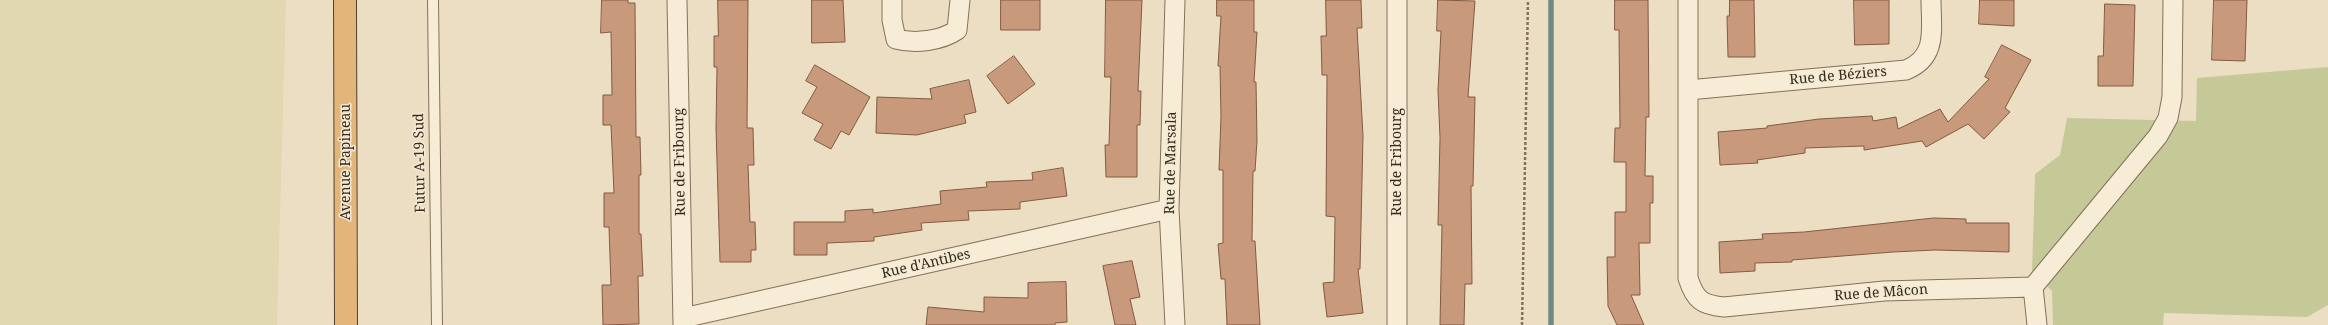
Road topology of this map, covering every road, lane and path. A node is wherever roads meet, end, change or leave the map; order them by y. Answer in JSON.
{"nodes":[{"id":1,"x":345,"y":0,"type":"edge"},
{"id":2,"x":433,"y":0,"type":"edge"},
{"id":3,"x":677,"y":0,"type":"edge"},
{"id":4,"x":892,"y":0,"type":"edge"},
{"id":5,"x":960,"y":0,"type":"edge"},
{"id":6,"x":1175,"y":0,"type":"edge"},
{"id":7,"x":1397,"y":0,"type":"edge"},
{"id":8,"x":1528,"y":0,"type":"edge"},
{"id":9,"x":1688,"y":0,"type":"edge"},
{"id":10,"x":1930,"y":0,"type":"edge"},
{"id":11,"x":2173,"y":0,"type":"edge"},
{"id":12,"x":1688,"y":90,"type":"junction"},
{"id":13,"x":1169,"y":209,"type":"junction"},
{"id":14,"x":2033,"y":287,"type":"junction"},
{"id":15,"x":683,"y":322,"type":"edge"},
{"id":16,"x":346,"y":325,"type":"edge"},
{"id":17,"x":436,"y":325,"type":"edge"},
{"id":18,"x":1175,"y":325,"type":"edge"},
{"id":19,"x":1397,"y":325,"type":"edge"},
{"id":20,"x":1522,"y":325,"type":"edge"},
{"id":21,"x":2037,"y":325,"type":"edge"}],
"edges":[{"from":1,"to":16,"type":"highway","name":"Avenue Papineau"},
{"from":2,"to":17,"type":"lane","name":"Futur A-19 Sud"},
{"from":3,"to":15,"type":"street","name":"Rue de Fribourg"},
{"from":4,"to":5,"type":"street"},
{"from":6,"to":13,"type":"street","name":"Rue de Marsala"},
{"from":7,"to":19,"type":"street","name":"Rue de Fribourg"},
{"from":8,"to":20,"type":"path"},
{"from":9,"to":12,"type":"street","name":"Rue de Mâcon"},
{"from":10,"to":12,"type":"street","name":"Rue de Béziers"},
{"from":11,"to":14,"type":"street"},
{"from":12,"to":14,"type":"street","name":"Rue de Mâcon"},
{"from":13,"to":15,"type":"street","name":"Rue d'Antibes"},
{"from":13,"to":18,"type":"street","name":"Rue de Marsala"},
{"from":14,"to":21,"type":"street"}]}
